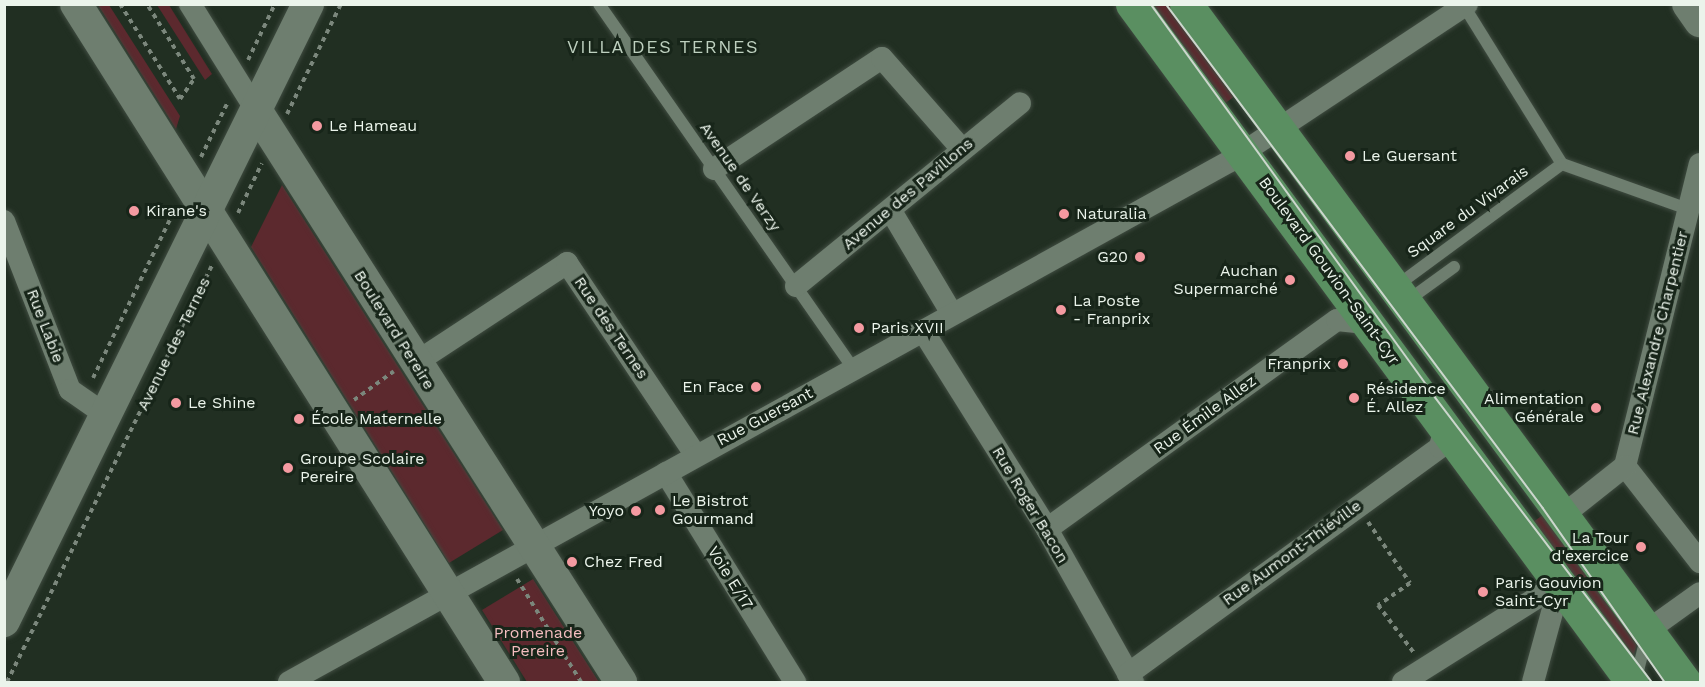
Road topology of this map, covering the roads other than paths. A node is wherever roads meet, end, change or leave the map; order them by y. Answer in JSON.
{"nodes":[{"id":1,"x":76,"y":4,"type":"edge"},
{"id":2,"x":190,"y":4,"type":"edge"},
{"id":3,"x":308,"y":4,"type":"edge"},
{"id":4,"x":599,"y":4,"type":"edge"},
{"id":5,"x":1131,"y":4,"type":"edge"},
{"id":6,"x":1186,"y":4,"type":"edge"},
{"id":7,"x":1688,"y":4,"type":"edge"},
{"id":8,"x":1465,"y":5,"type":"edge"},
{"id":9,"x":1701,"y":21,"type":"edge"},
{"id":10,"x":1020,"y":103,"type":"dead end"},
{"id":11,"x":256,"y":110,"type":"junction"},
{"id":12,"x":1278,"y":130,"type":"junction"},
{"id":13,"x":962,"y":149,"type":"junction"},
{"id":14,"x":1242,"y":153,"type":"junction"},
{"id":15,"x":1562,"y":164,"type":"junction"},
{"id":16,"x":1701,"y":164,"type":"edge"},
{"id":17,"x":714,"y":169,"type":"junction"},
{"id":18,"x":1688,"y":209,"type":"junction"},
{"id":19,"x":206,"y":211,"type":"junction"},
{"id":20,"x":891,"y":211,"type":"junction"},
{"id":21,"x":4,"y":221,"type":"edge"},
{"id":22,"x":1454,"y":267,"type":"dead end"},
{"id":23,"x":796,"y":286,"type":"junction"},
{"id":24,"x":1400,"y":295,"type":"junction"},
{"id":25,"x":951,"y":312,"type":"junction"},
{"id":26,"x":1368,"y":323,"type":"junction"},
{"id":27,"x":923,"y":331,"type":"junction"},
{"id":28,"x":407,"y":365,"type":"junction"},
{"id":29,"x":854,"y":369,"type":"junction"},
{"id":30,"x":94,"y":407,"type":"junction"},
{"id":31,"x":1445,"y":427,"type":"junction"},
{"id":32,"x":695,"y":454,"type":"junction"},
{"id":33,"x":1625,"y":466,"type":"junction"},
{"id":34,"x":666,"y":473,"type":"junction"},
{"id":35,"x":1562,"y":516,"type":"junction"},
{"id":36,"x":1047,"y":529,"type":"junction"},
{"id":37,"x":535,"y":545,"type":"junction"},
{"id":38,"x":1701,"y":562,"type":"edge"},
{"id":39,"x":1560,"y":584,"type":"junction"},
{"id":40,"x":1701,"y":593,"type":"edge"},
{"id":41,"x":449,"y":596,"type":"junction"},
{"id":42,"x":4,"y":621,"type":"edge"},
{"id":43,"x":1647,"y":631,"type":"junction"},
{"id":44,"x":1130,"y":678,"type":"edge"},
{"id":45,"x":289,"y":682,"type":"edge"},
{"id":46,"x":504,"y":682,"type":"edge"},
{"id":47,"x":621,"y":682,"type":"edge"},
{"id":48,"x":795,"y":682,"type":"edge"},
{"id":49,"x":1402,"y":682,"type":"edge"},
{"id":50,"x":1533,"y":682,"type":"edge"},
{"id":51,"x":1634,"y":682,"type":"edge"},
{"id":52,"x":1685,"y":682,"type":"edge"}],
"edges":[{"from":1,"to":19,"type":"main road"},
{"from":2,"to":11,"type":"street","name":"Boulevard Pereire"},
{"from":3,"to":11,"type":"main road","name":"Avenue des Ternes"},
{"from":4,"to":17,"type":"lane","name":"Avenue de Verzy"},
{"from":5,"to":14,"type":"main road","name":"Boulevard Gouvion-Saint-Cyr"},
{"from":6,"to":12,"type":"main road"},
{"from":7,"to":9,"type":"main road"},
{"from":8,"to":12,"type":"street","name":"Rue Guersant"},
{"from":8,"to":15,"type":"lane"},
{"from":10,"to":13,"type":"street","name":"Avenue des Pavillons"},
{"from":11,"to":19,"type":"main road","name":"Avenue des Ternes"},
{"from":11,"to":28,"type":"main road","name":"Boulevard Pereire"},
{"from":12,"to":14,"type":"street","name":"Rue Guersant"},
{"from":12,"to":24,"type":"main road"},
{"from":13,"to":17,"type":"street"},
{"from":13,"to":20,"type":"street","name":"Avenue des Pavillons"},
{"from":14,"to":25,"type":"street","name":"Rue Guersant"},
{"from":14,"to":26,"type":"main road","name":"Boulevard Gouvion-Saint-Cyr"},
{"from":15,"to":18,"type":"lane"},
{"from":15,"to":24,"type":"lane","name":"Square du Vivarais"},
{"from":16,"to":18,"type":"street","name":"Rue Alexandre Charpentier"},
{"from":17,"to":23,"type":"lane","name":"Avenue de Verzy"},
{"from":18,"to":33,"type":"street","name":"Rue Alexandre Charpentier"},
{"from":19,"to":30,"type":"main road","name":"Avenue des Ternes"},
{"from":19,"to":41,"type":"main road"},
{"from":20,"to":23,"type":"street","name":"Avenue des Pavillons"},
{"from":20,"to":25,"type":"street"},
{"from":21,"to":30,"type":"street","name":"Rue Labie"},
{"from":22,"to":24,"type":"lane"},
{"from":23,"to":29,"type":"lane","name":"Avenue de Verzy"},
{"from":24,"to":35,"type":"main road"},
{"from":25,"to":27,"type":"street","name":"Rue Guersant"},
{"from":26,"to":31,"type":"main road","name":"Boulevard Gouvion-Saint-Cyr"},
{"from":26,"to":36,"type":"street","name":"Rue Émile Allez"},
{"from":27,"to":29,"type":"street","name":"Rue Guersant"},
{"from":27,"to":36,"type":"street","name":"Rue Roger Bacon"},
{"from":28,"to":32,"type":"street","name":"Rue des Ternes"},
{"from":28,"to":37,"type":"main road","name":"Boulevard Pereire"},
{"from":29,"to":32,"type":"street","name":"Rue Guersant"},
{"from":30,"to":42,"type":"main road","name":"Avenue des Ternes"},
{"from":31,"to":39,"type":"main road","name":"Boulevard Gouvion-Saint-Cyr"},
{"from":31,"to":44,"type":"street","name":"Rue Aumont-Thiéville"},
{"from":32,"to":34,"type":"street","name":"Rue Guersant"},
{"from":33,"to":35,"type":"street"},
{"from":33,"to":38,"type":"street"},
{"from":34,"to":37,"type":"street","name":"Rue Guersant"},
{"from":34,"to":48,"type":"street","name":"Voie E/17"},
{"from":35,"to":43,"type":"main road"},
{"from":36,"to":44,"type":"street","name":"Rue Roger Bacon"},
{"from":37,"to":41,"type":"street","name":"Rue Guersant"},
{"from":37,"to":47,"type":"main road","name":"Boulevard Pereire"},
{"from":39,"to":49,"type":"street"},
{"from":39,"to":50,"type":"street"},
{"from":39,"to":51,"type":"main road","name":"Boulevard Gouvion-Saint-Cyr"},
{"from":40,"to":43,"type":"street"},
{"from":41,"to":45,"type":"street","name":"Rue Guersant"},
{"from":41,"to":46,"type":"main road"},
{"from":43,"to":51,"type":"lane"},
{"from":43,"to":52,"type":"main road"}]}
